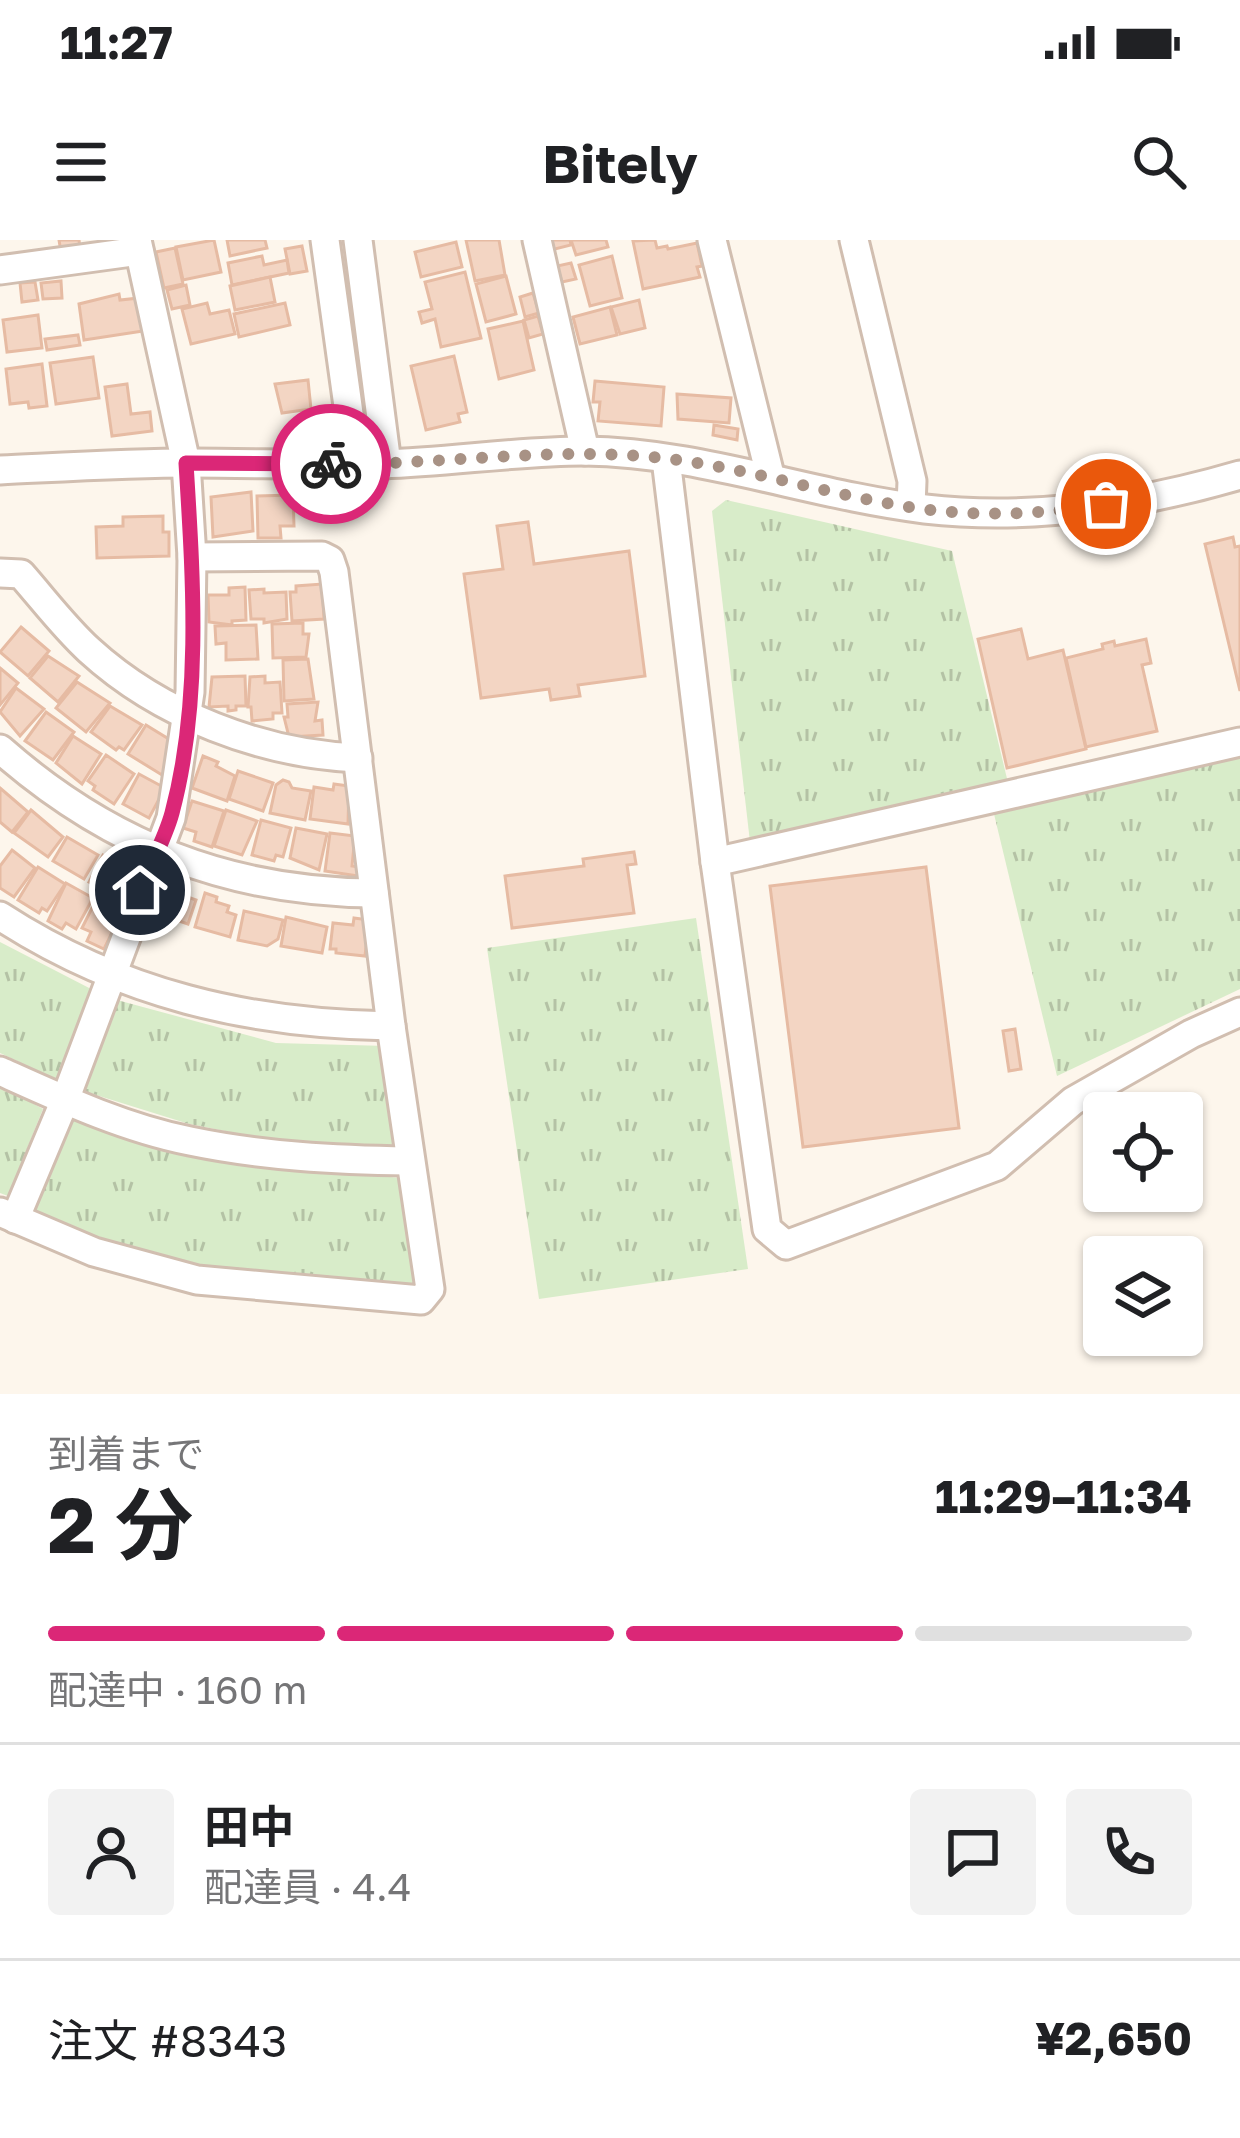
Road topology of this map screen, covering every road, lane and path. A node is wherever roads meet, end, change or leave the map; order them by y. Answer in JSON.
{"nodes":[{"id":1,"x":325,"y":240,"type":"edge"},
{"id":2,"x":358,"y":240,"type":"edge"},
{"id":3,"x":537,"y":240,"type":"edge"},
{"id":4,"x":712,"y":240,"type":"edge"},
{"id":5,"x":854,"y":240,"type":"edge"},
{"id":6,"x":138,"y":246,"type":"edge"},
{"id":7,"x":0,"y":270,"type":"edge"},
{"id":8,"x":585,"y":452,"type":"junction"},
{"id":9,"x":666,"y":459,"type":"junction"},
{"id":10,"x":186,"y":463,"type":"junction"},
{"id":11,"x":356,"y":464,"type":"junction"},
{"id":12,"x":387,"y":464,"type":"junction"},
{"id":13,"x":0,"y":470,"type":"edge"},
{"id":14,"x":1240,"y":475,"type":"edge"},
{"id":15,"x":770,"y":476,"type":"junction"},
{"id":16,"x":911,"y":506,"type":"junction"},
{"id":17,"x":192,"y":557,"type":"junction"},
{"id":18,"x":0,"y":574,"type":"edge"},
{"id":19,"x":187,"y":714,"type":"junction"},
{"id":20,"x":1240,"y":742,"type":"edge"},
{"id":21,"x":0,"y":749,"type":"edge"},
{"id":22,"x":358,"y":758,"type":"junction"},
{"id":23,"x":157,"y":848,"type":"junction"},
{"id":24,"x":715,"y":862,"type":"junction"},
{"id":25,"x":374,"y":893,"type":"junction"},
{"id":26,"x":0,"y":916,"type":"edge"},
{"id":27,"x":109,"y":976,"type":"junction"},
{"id":28,"x":1240,"y":1012,"type":"edge"},
{"id":29,"x":391,"y":1026,"type":"junction"},
{"id":30,"x":0,"y":1071,"type":"edge"},
{"id":31,"x":65,"y":1100,"type":"junction"},
{"id":32,"x":409,"y":1161,"type":"junction"},
{"id":33,"x":8,"y":1216,"type":"edge"}],
"edges":[{"from":1,"to":11,"type":"street"},
{"from":2,"to":12,"type":"street"},
{"from":3,"to":8,"type":"street"},
{"from":4,"to":15,"type":"street"},
{"from":5,"to":16,"type":"street"},
{"from":6,"to":7,"type":"street"},
{"from":6,"to":10,"type":"street"},
{"from":8,"to":9,"type":"street"},
{"from":8,"to":12,"type":"street"},
{"from":9,"to":15,"type":"street"},
{"from":9,"to":24,"type":"street"},
{"from":10,"to":11,"type":"street"},
{"from":10,"to":13,"type":"street"},
{"from":10,"to":17,"type":"street"},
{"from":11,"to":12,"type":"street"},
{"from":14,"to":16,"type":"street"},
{"from":15,"to":16,"type":"street"},
{"from":17,"to":19,"type":"street"},
{"from":17,"to":22,"type":"street"},
{"from":18,"to":19,"type":"street"},
{"from":19,"to":22,"type":"street"},
{"from":19,"to":23,"type":"street"},
{"from":20,"to":24,"type":"street"},
{"from":21,"to":23,"type":"street"},
{"from":22,"to":25,"type":"street"},
{"from":23,"to":25,"type":"street"},
{"from":23,"to":27,"type":"street"},
{"from":24,"to":28,"type":"street"},
{"from":25,"to":29,"type":"street"},
{"from":26,"to":27,"type":"street"},
{"from":27,"to":29,"type":"street"},
{"from":27,"to":31,"type":"street"},
{"from":29,"to":32,"type":"street"},
{"from":30,"to":31,"type":"street"},
{"from":31,"to":32,"type":"street"},
{"from":31,"to":33,"type":"street"},
{"from":32,"to":33,"type":"street"}]}
